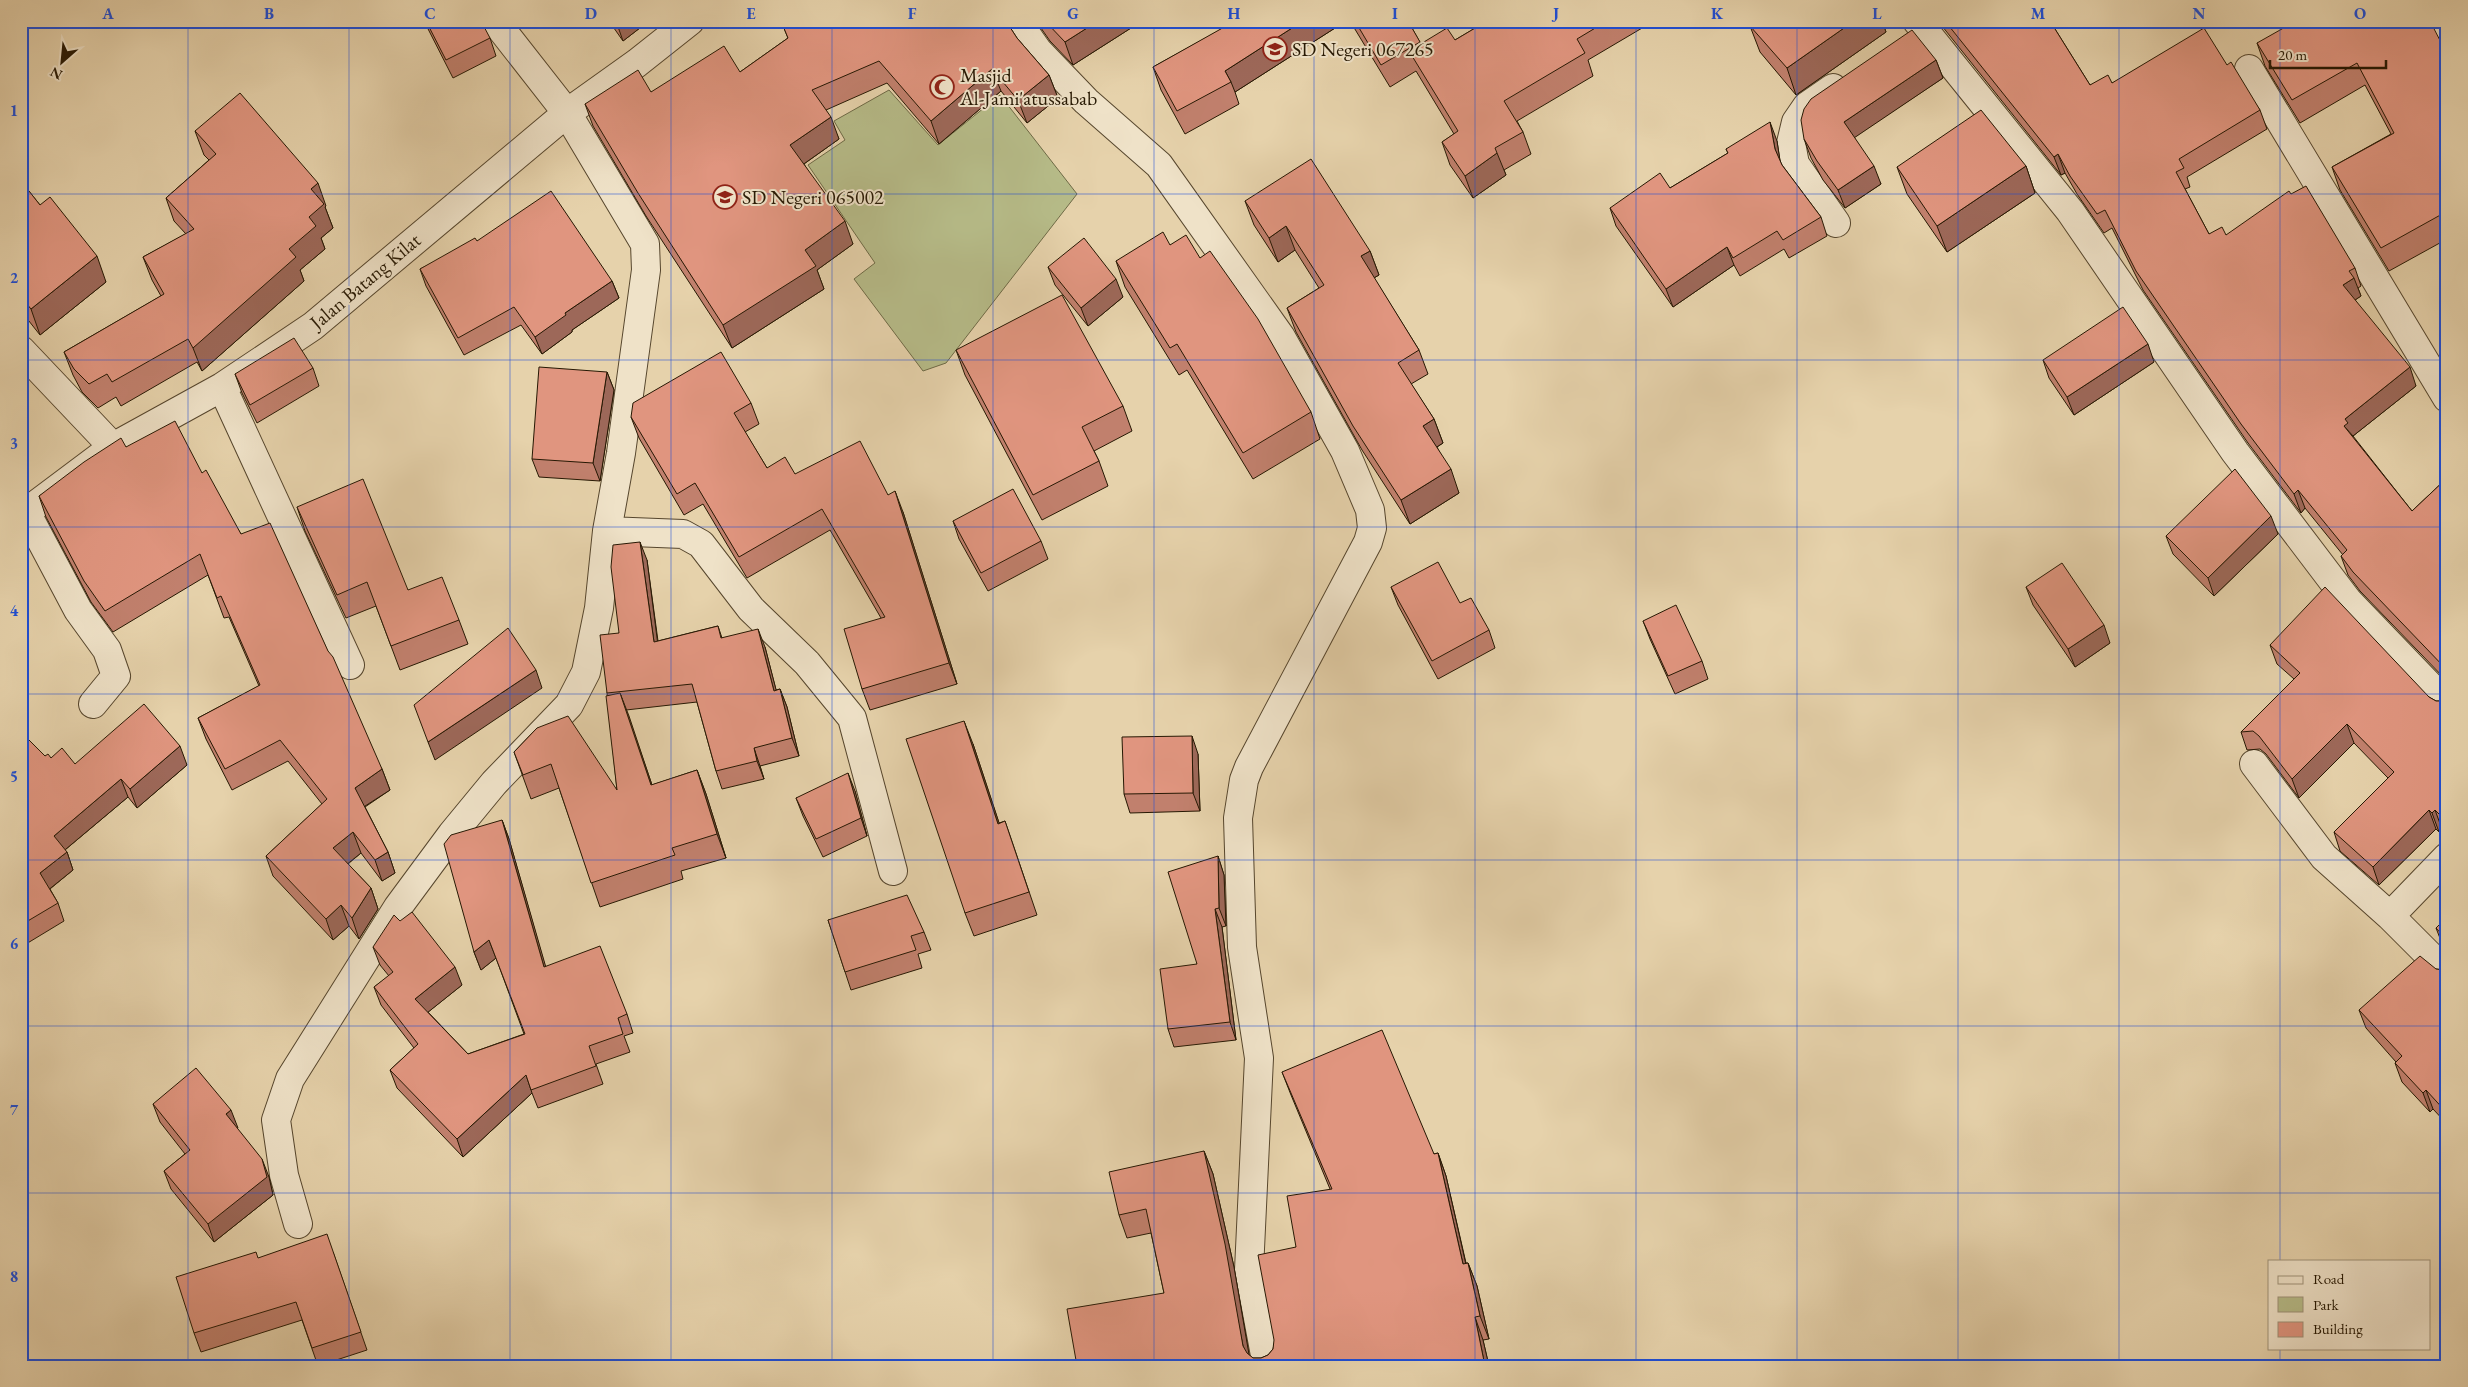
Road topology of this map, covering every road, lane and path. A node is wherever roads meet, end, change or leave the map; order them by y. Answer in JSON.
{"nodes":[{"id":1,"x":495,"y":21,"type":"edge"},
{"id":2,"x":690,"y":21,"type":"edge"},
{"id":3,"x":1017,"y":21,"type":"edge"},
{"id":4,"x":2442,"y":21,"type":"edge"},
{"id":5,"x":1914,"y":29,"type":"edge"},
{"id":6,"x":2447,"y":30,"type":"edge"},
{"id":7,"x":2249,"y":68,"type":"dead end"},
{"id":8,"x":1856,"y":72,"type":"edge"},
{"id":9,"x":567,"y":113,"type":"junction"},
{"id":10,"x":1836,"y":223,"type":"dead end"},
{"id":11,"x":21,"y":350,"type":"edge"},
{"id":12,"x":222,"y":387,"type":"junction"},
{"id":13,"x":2447,"y":398,"type":"edge"},
{"id":14,"x":113,"y":447,"type":"junction"},
{"id":15,"x":24,"y":514,"type":"edge"},
{"id":16,"x":607,"y":532,"type":"junction"},
{"id":17,"x":350,"y":665,"type":"dead end"},
{"id":18,"x":93,"y":704,"type":"dead end"},
{"id":19,"x":2447,"y":704,"type":"edge"},
{"id":20,"x":2254,"y":764,"type":"dead end"},
{"id":21,"x":2447,"y":857,"type":"edge"},
{"id":22,"x":893,"y":871,"type":"dead end"},
{"id":23,"x":2390,"y":916,"type":"junction"},
{"id":24,"x":2447,"y":973,"type":"edge"},
{"id":25,"x":298,"y":1224,"type":"dead end"},
{"id":26,"x":1267,"y":1366,"type":"edge"}],
"edges":[{"from":1,"to":9,"type":"street"},
{"from":2,"to":9,"type":"street","name":"Jalan Batang Kilat"},
{"from":3,"to":26,"type":"street"},
{"from":4,"to":6,"type":"street"},
{"from":5,"to":19,"type":"street"},
{"from":7,"to":13,"type":"street"},
{"from":8,"to":10,"type":"street"},
{"from":9,"to":12,"type":"street","name":"Jalan Batang Kilat"},
{"from":9,"to":16,"type":"street"},
{"from":11,"to":14,"type":"street"},
{"from":12,"to":14,"type":"street","name":"Jalan Batang Kilat"},
{"from":12,"to":17,"type":"street"},
{"from":14,"to":15,"type":"street","name":"Jalan Batang Kilat"},
{"from":15,"to":18,"type":"street"},
{"from":16,"to":22,"type":"street"},
{"from":16,"to":25,"type":"street"},
{"from":20,"to":23,"type":"street"},
{"from":21,"to":23,"type":"street"},
{"from":23,"to":24,"type":"street"}]}
